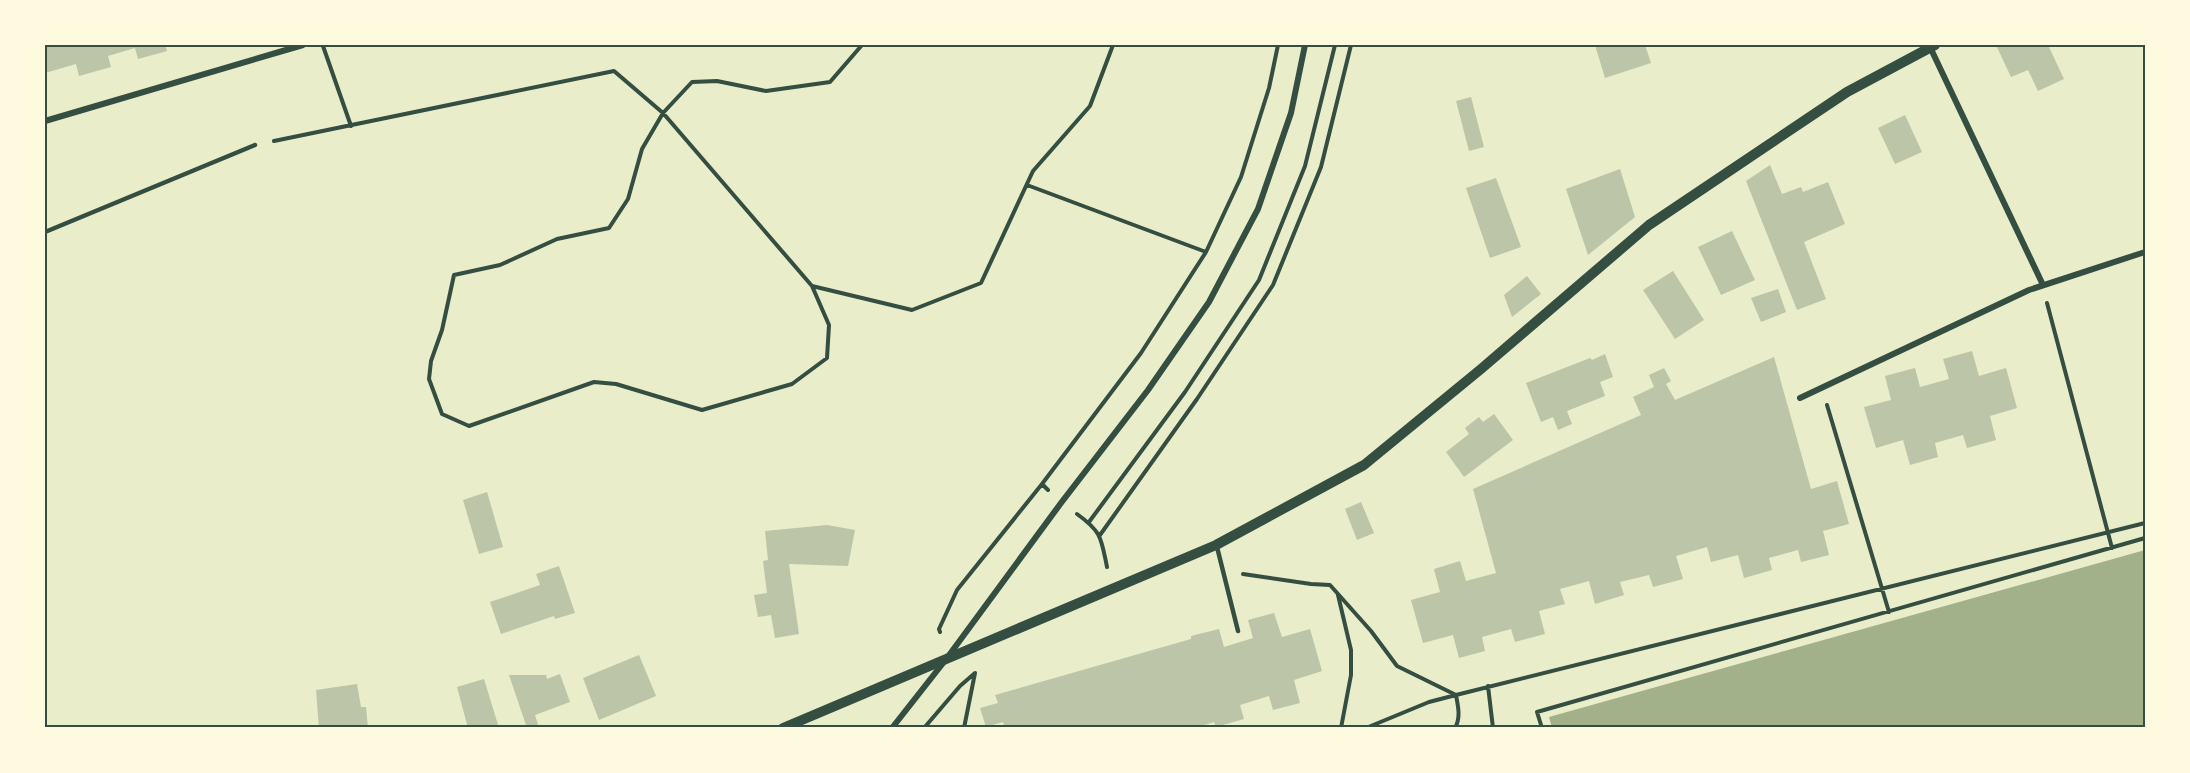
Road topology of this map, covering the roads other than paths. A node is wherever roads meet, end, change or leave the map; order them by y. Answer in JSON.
{"nodes":[{"id":1,"x":303,"y":45,"type":"edge"},
{"id":2,"x":1305,"y":45,"type":"edge"},
{"id":3,"x":1933,"y":46,"type":"edge"},
{"id":4,"x":45,"y":121,"type":"edge"},
{"id":5,"x":255,"y":145,"type":"road end"},
{"id":6,"x":45,"y":232,"type":"edge"},
{"id":7,"x":2145,"y":252,"type":"edge"},
{"id":8,"x":2043,"y":285,"type":"junction"},
{"id":9,"x":1800,"y":398,"type":"dead end"},
{"id":10,"x":1216,"y":545,"type":"junction"},
{"id":11,"x":1238,"y":631,"type":"dead end"},
{"id":12,"x":947,"y":658,"type":"junction"},
{"id":13,"x":783,"y":728,"type":"edge"},
{"id":14,"x":892,"y":728,"type":"edge"}],
"edges":[{"from":1,"to":4,"type":"street"},
{"from":2,"to":12,"type":"street"},
{"from":3,"to":8,"type":"street"},
{"from":3,"to":10,"type":"street"},
{"from":5,"to":6,"type":"lane"},
{"from":7,"to":8,"type":"street"},
{"from":8,"to":9,"type":"street"},
{"from":10,"to":11,"type":"lane"},
{"from":10,"to":12,"type":"street"},
{"from":12,"to":13,"type":"street"},
{"from":12,"to":14,"type":"street"}]}
